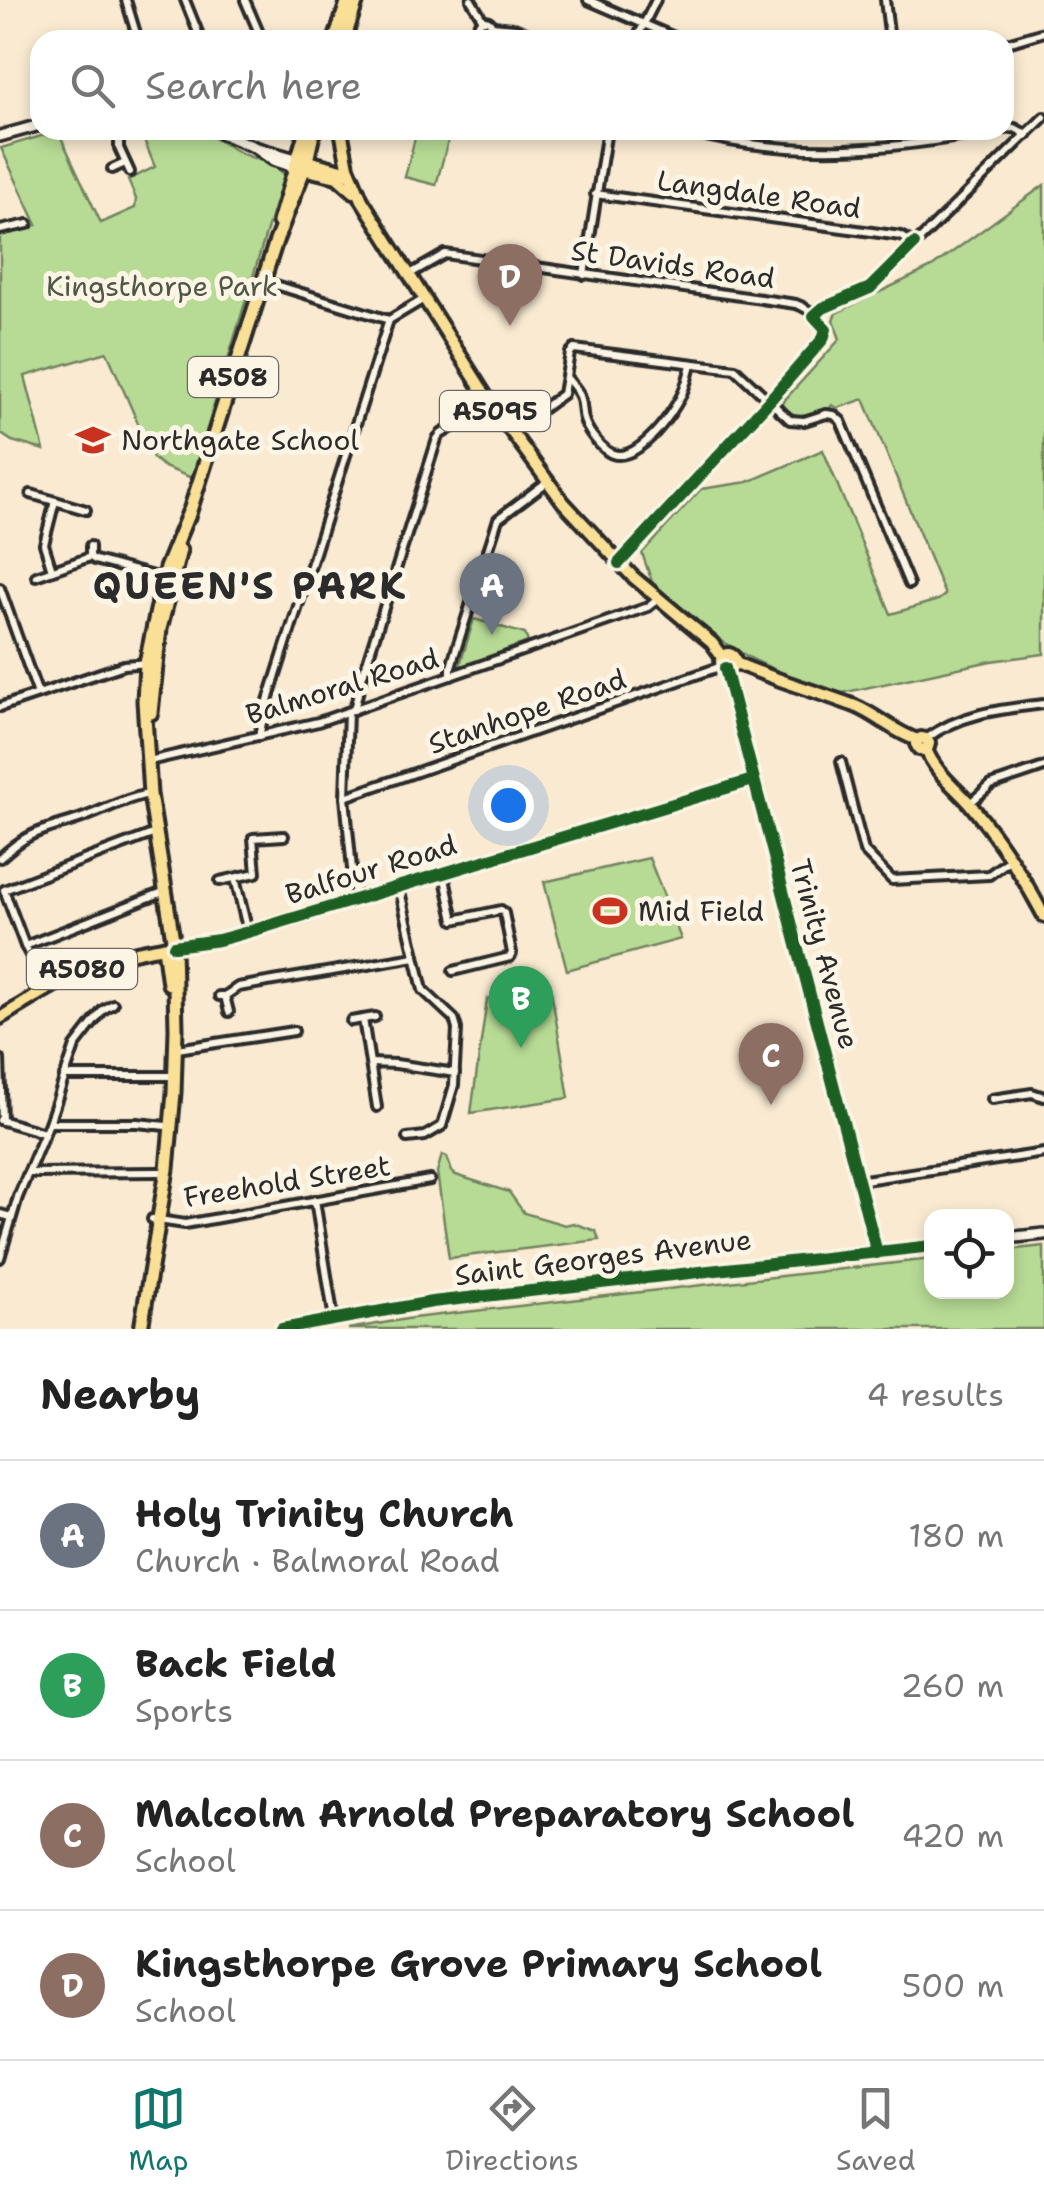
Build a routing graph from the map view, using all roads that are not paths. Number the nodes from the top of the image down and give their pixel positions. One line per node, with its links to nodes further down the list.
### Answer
1 (126, 0): 13 (street)
2 (184, 0): 14 (street)
3 (245, 0): 15 (street)
4 (348, 0): 16 (highway)
5 (358, 0): 17 (highway)
6 (471, 0): 10 (street)
7 (588, 0): 11 (street)
8 (656, 0): 11 (street)
9 (885, 0): 23 (street)
10 (483, 20): 12 (street); 18 (street)
11 (642, 25): 21 (street); 22 (street)
12 (492, 26): 19 (street); 20 (street)
13 (135, 30)
14 (196, 30)
15 (258, 30)
16 (338, 30)
17 (349, 30)
18 (478, 30)
19 (491, 30)
20 (519, 30)
21 (640, 30)
22 (655, 30)
23 (889, 30)
24 (1044, 32): 25 (street)
25 (1014, 41)
26 (1043, 120): 29 (street)
27 (30, 128): 30 (street)
28 (1014, 128): 29 (street)
29 (1027, 135): 48 (street)
30 (0, 136)
31 (120, 140): 40 (street)
32 (244, 140): 39 (street)
33 (250, 140): 39 (street)
34 (306, 140): 39 (highway, A508)
35 (343, 140): 43 (main road, A5095)
36 (605, 140): 44 (street)
37 (727, 140): 38 (street)
38 (941, 140)
39 (297, 161): 43 (main road); 45 (main road, A5095); 51 (highway, A508)
40 (125, 163): 41 (street); 42 (street)
41 (112, 170)
42 (130, 172)
43 (351, 176): 45 (main road, A5095)
44 (596, 194): 48 (street, Langdale Road); 50 (street)
45 (362, 200): 49 (main road, A5095)
46 (28, 224): 47 (street)
47 (0, 230)
48 (914, 244): 53 (street)
49 (408, 274): 50 (street, St Davids Road); 52 (main road, A5095)
50 (584, 275): 53 (street, St Davids Road)
51 (263, 281): 54 (street); 69 (highway, A508)
52 (424, 299): 54 (street); 60 (main road, A5095)
53 (814, 316): 59 (street)
54 (388, 320): 83 (street)
55 (690, 364): 56 (street); 57 (street); 59 (street)
56 (566, 376): 57 (street); 58 (street)
57 (578, 393): 58 (street)
58 (562, 394): 61 (street)
59 (769, 401): 68 (street); 72 (street)
60 (491, 404): 61 (main road, A5095); 82 (street)
61 (510, 432): 62 (main road, A5095)
62 (547, 482): 68 (main road, A5095); 78 (street)
63 (31, 494): 64 (street)
64 (54, 501): 65 (street); 70 (street)
65 (86, 510)
66 (90, 546): 67 (street)
67 (90, 557): 70 (street); 73 (street)
68 (619, 563): 75 (main road, A5095)
69 (171, 568): 73 (highway, A508); 73 (highway)
70 (52, 570): 71 (street)
71 (36, 576)
72 (908, 584)
73 (159, 587): 76 (highway, A508); 76 (highway, A508)
74 (0, 588): 79 (street)
75 (658, 600): 77 (main road, A5095); 78 (street, Balmoral Road)
76 (150, 663): 79 (street); 85 (highway, A508)
77 (726, 663): 84 (main road, A5095); 88 (street, Trinity Avenue); 90 (street, Stanhope Road)
78 (451, 676): 82 (street, Balmoral Road)
79 (38, 694): 81 (street)
80 (1044, 704): 84 (street)
81 (0, 707)
82 (351, 711): 83 (street, Balmoral Road); 90 (street)
83 (259, 736): 85 (street, Balmoral Road)
84 (923, 743): 91 (main road, A5095)
85 (148, 761): 89 (highway, A508)
86 (841, 762): 95 (street)
87 (1044, 767): 91 (street)
88 (753, 780): 96 (street, Balfour Road); 136 (street, Trinity Avenue)
89 (150, 794): 92 (highway, A508); 94 (street)
90 (345, 797): 101 (street)
91 (969, 803): 95 (main road, A5095)
92 (155, 833): 100 (highway, A508); 104 (street)
93 (284, 836): 97 (street)
94 (0, 858)
95 (1012, 858): 102 (main road, A5095)
96 (444, 874): 99 (street, Balfour Road); 107 (street)
97 (235, 878): 98 (street); 103 (street)
98 (220, 881)
99 (399, 887): 101 (street, Balfour Road); 106 (street)
100 (164, 892): 104 (street); 105 (highway, A508)
101 (355, 900): 103 (street, Balfour Road)
102 (1044, 916)
103 (248, 932): 105 (street, Balfour Road)
104 (25, 946): 108 (street)
105 (169, 946): 108 (main road, A5080); 110 (highway, A508)
106 (415, 957): 111 (street); 121 (street)
107 (453, 970)
108 (48, 988): 113 (main road, A5080)
109 (113, 1004): 122 (street)
110 (174, 1007): 117 (highway, A508); 123 (highway, A508)
111 (230, 1012)
112 (375, 1017): 114 (street)
113 (0, 1018)
114 (363, 1019): 115 (street); 119 (street)
115 (351, 1021)
116 (294, 1031): 117 (street)
117 (176, 1049): 123 (highway, A508)
118 (0, 1059): 120 (street)
119 (370, 1062): 121 (street); 126 (street)
120 (0, 1070): 127 (street)
121 (454, 1074): 131 (street)
122 (64, 1076): 123 (street); 128 (street)
123 (172, 1076): 129 (highway, A508); 140 (highway, A508)
124 (1044, 1097): 125 (street)
125 (995, 1100)
126 (378, 1108)
127 (1, 1120): 130 (street)
128 (48, 1122): 129 (street); 130 (street)
129 (166, 1126): 133 (highway, A508)
130 (44, 1133): 134 (street)
131 (407, 1138)
132 (1044, 1154): 136 (street)
133 (160, 1172): 134 (street); 140 (highway, A508)
134 (28, 1173): 139 (street)
135 (430, 1180): 137 (street, Freehold Street)
136 (858, 1181): 144 (street, Trinity Avenue)
137 (315, 1200): 140 (street, Freehold Street); 146 (street)
138 (0, 1214): 139 (street)
139 (12, 1217): 145 (street)
140 (154, 1223): 147 (highway, A508); 148 (highway, A508)
141 (1044, 1234): 142 (street)
142 (1014, 1237)
143 (924, 1247): 144 (street, Saint Georges Avenue)
144 (877, 1253): 146 (street, Saint Georges Avenue)
145 (0, 1258)
146 (334, 1320): 149 (street, Saint Georges Avenue)
147 (132, 1329)
148 (141, 1329)
149 (282, 1329)

